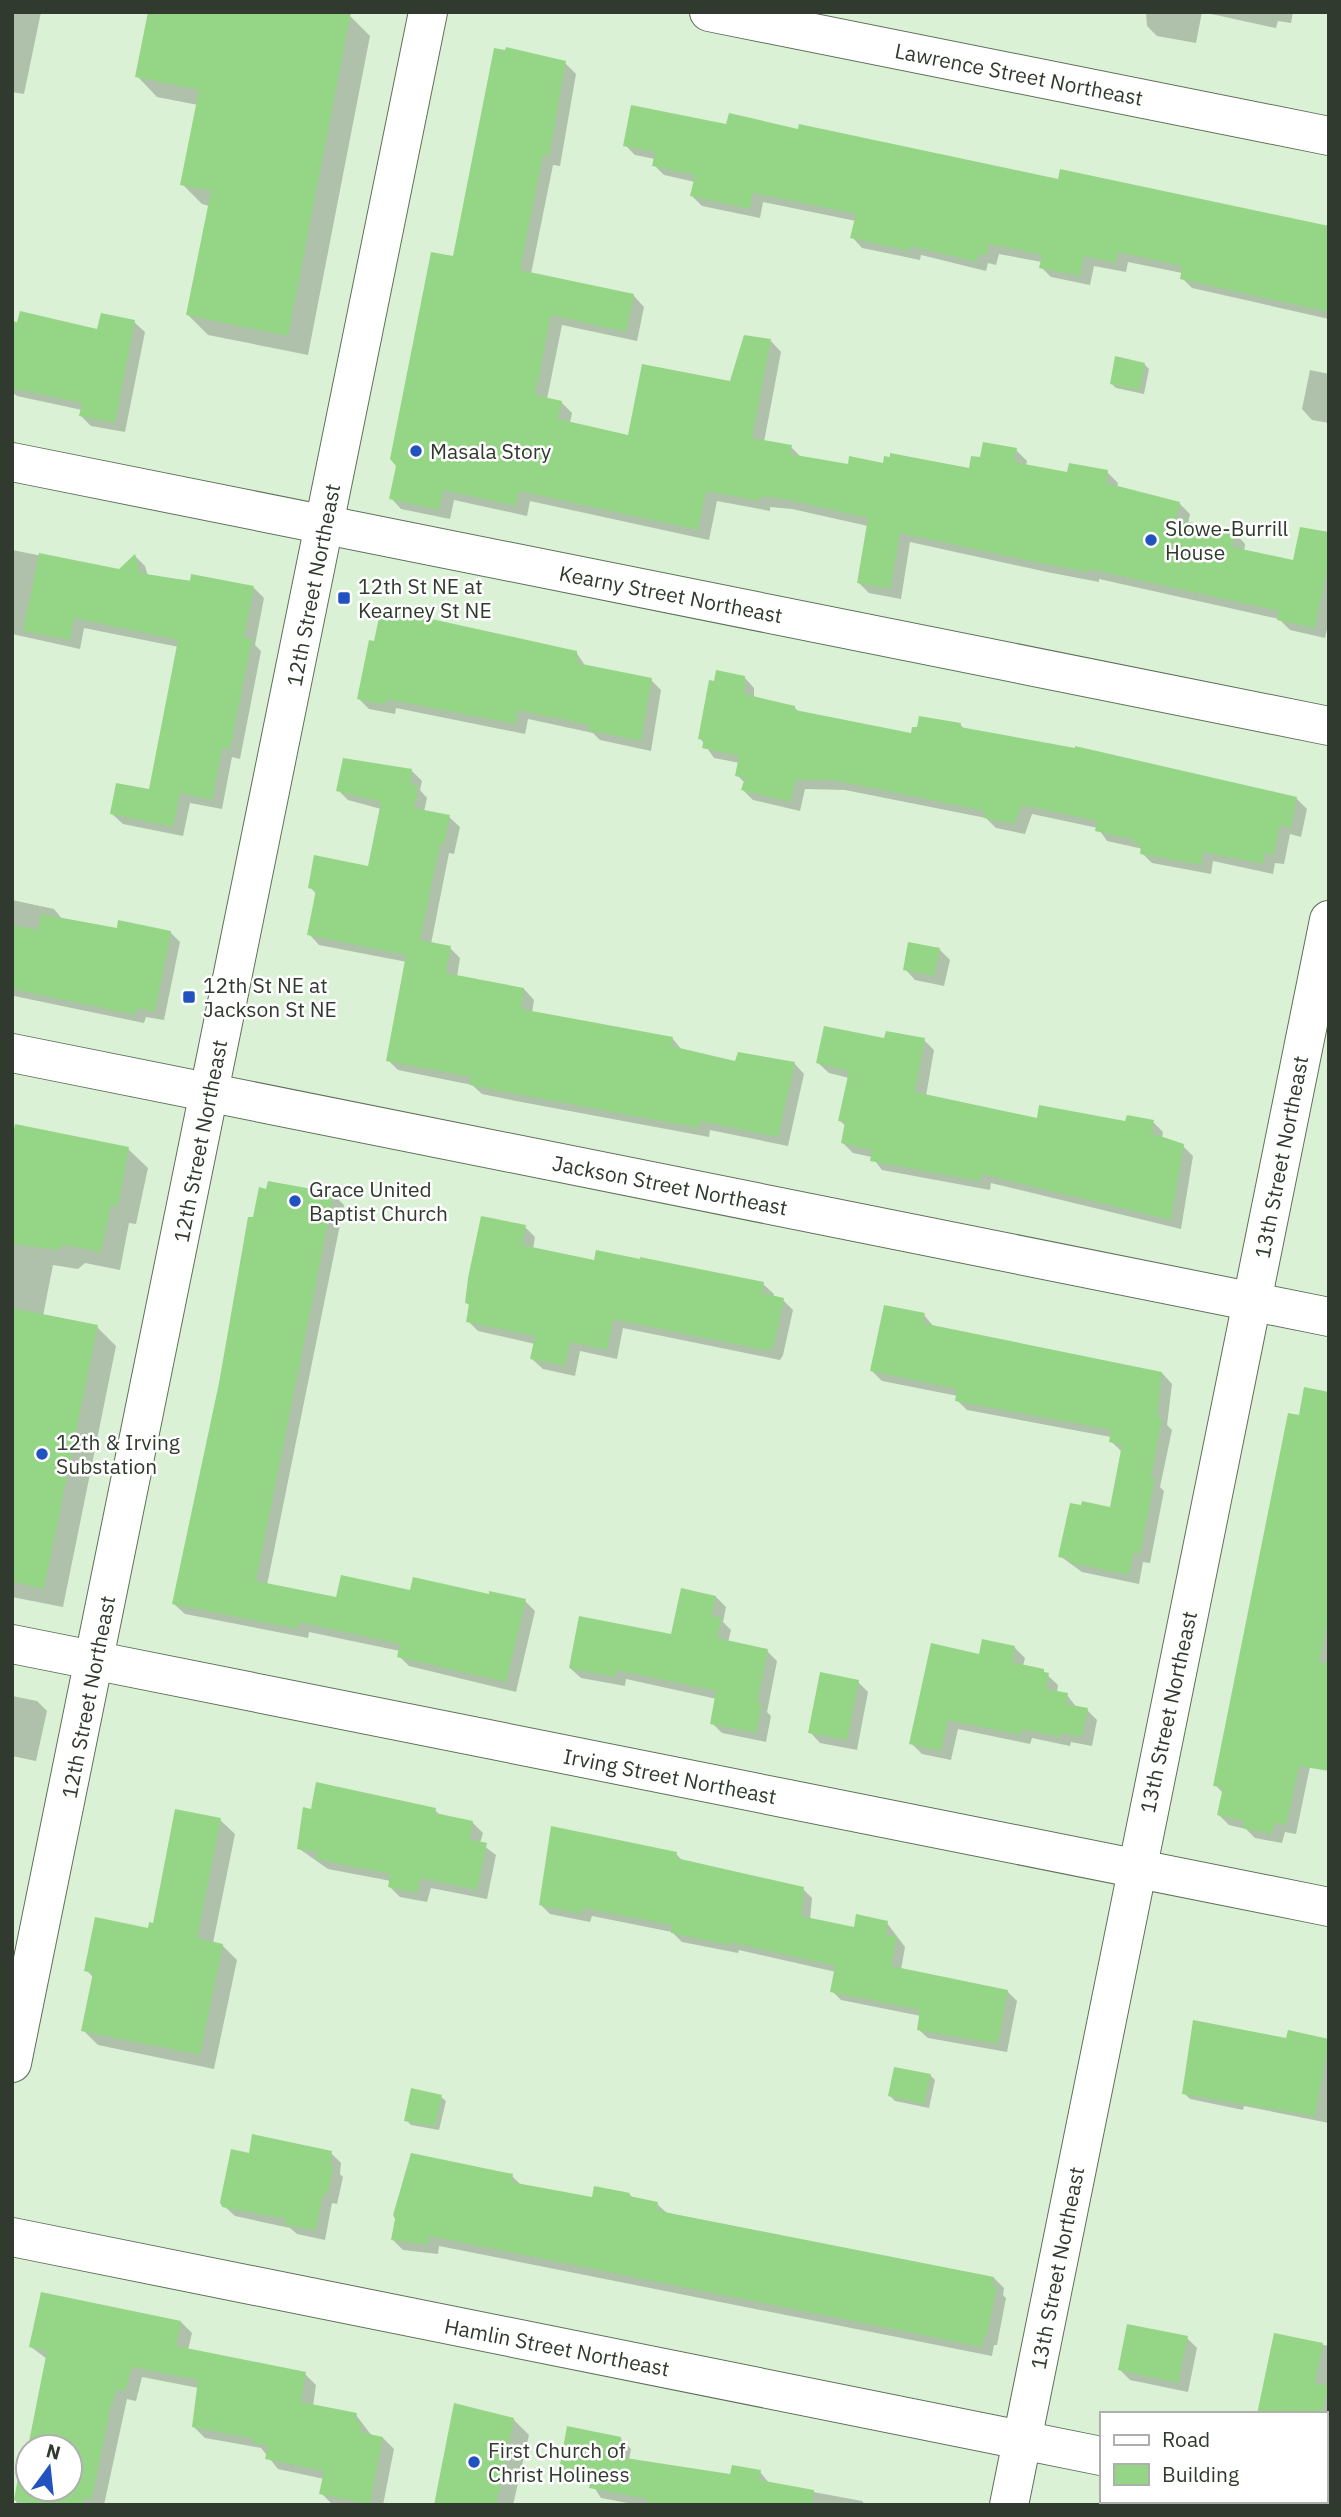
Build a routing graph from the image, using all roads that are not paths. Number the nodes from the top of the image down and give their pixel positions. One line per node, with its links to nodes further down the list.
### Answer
1 (428, 12): 5 (street, 12th Street Northeast)
2 (709, 12): 3 (street, Lawrence Street Northeast)
3 (1329, 136)
4 (12, 462): 5 (street, Kearny Street Northeast)
5 (325, 524): 6 (street, Kearny Street Northeast); 9 (street, 12th Street Northeast)
6 (1329, 726)
7 (1329, 920): 10 (street, 13th Street Northeast)
8 (12, 1053): 9 (street, Jackson Street Northeast)
9 (210, 1093): 10 (street, Jackson Street Northeast); 13 (street, 12th Street Northeast)
10 (1252, 1302): 11 (street, Jackson Street Northeast); 14 (street, 13th Street Northeast)
11 (1329, 1317)
12 (12, 1644): 13 (street, Irving Street Northeast)
13 (96, 1660): 14 (street, Irving Street Northeast); 16 (street, 12th Street Northeast)
14 (1136, 1869): 15 (street, Irving Street Northeast); 18 (street, 13th Street Northeast)
15 (1329, 1907)
16 (12, 2063)
17 (12, 2237): 18 (street, Hamlin Street Northeast)
18 (1023, 2440): 19 (street, Hamlin Street Northeast); 20 (street, 13th Street Northeast)
19 (1100, 2456)
20 (1009, 2505)

